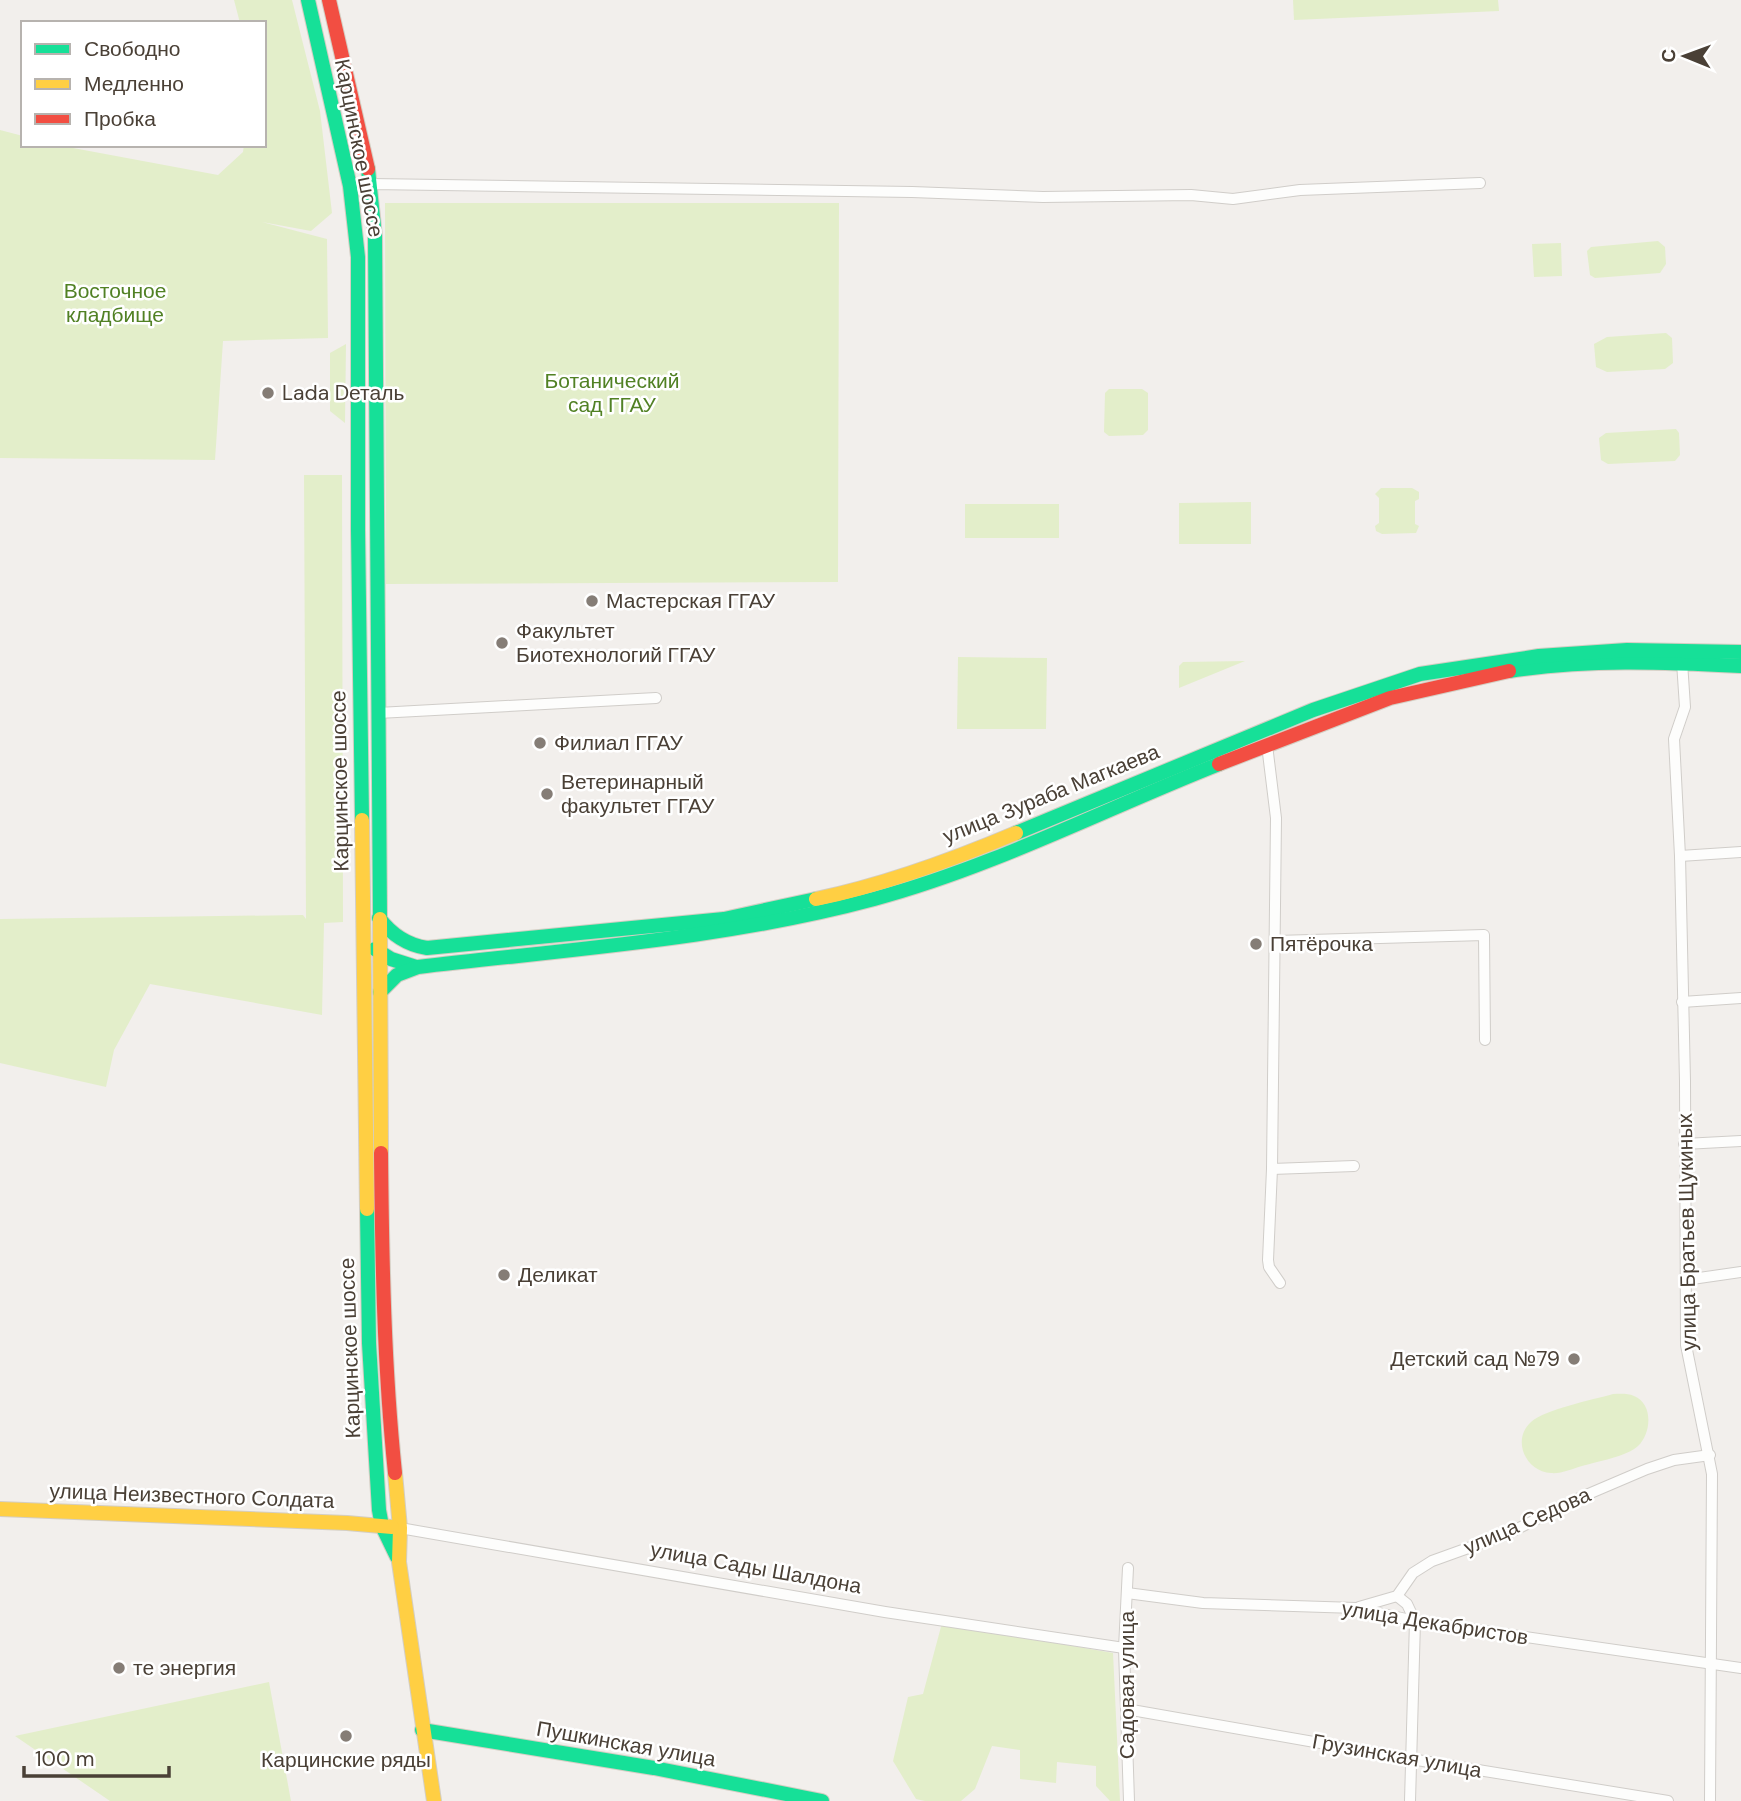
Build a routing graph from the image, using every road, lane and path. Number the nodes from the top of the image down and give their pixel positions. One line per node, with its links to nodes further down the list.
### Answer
1 (308, 0): 5 (main road, Карцинское шоссе)
2 (329, 0): 4 (main road, Карцинское шоссе)
3 (1480, 183): 4 (street)
4 (371, 184): 5 (street); 10 (main road, Карцинское шоссе)
5 (349, 186): 16 (main road, Карцинское шоссе)
6 (1741, 652): 13 (main road, улица Зураба Магкаева)
7 (1682, 662): 8 (main road, улица Зураба Магкаева); 11 (main road, улица Зураба Магкаева); 14 (street, улица Братьев Щукиных)
8 (1741, 666)
9 (656, 698): 10 (street)
10 (377, 713): 15 (main road, Карцинское шоссе)
11 (1267, 745): 13 (main road, улица Зураба Магкаева); 17 (street)
12 (1741, 852): 14 (street)
13 (985, 854): 18 (main road, улица Зураба Магкаева); 20 (main road, улица Зураба Магкаева)
14 (1680, 856): 24 (street, улица Братьев Щукиных)
15 (379, 918): 18 (main road); 19 (main road, Карцинское шоссе)
16 (363, 929): 19 (main road); 21 (main road, Карцинское шоссе)
17 (1276, 940): 25 (street); 29 (street)
18 (419, 947): 19 (main road, улица Зураба Магкаева)
19 (379, 951): 20 (main road); 21 (main road); 22 (main road, Карцинское шоссе)
20 (418, 967): 22 (main road, улица Зураба Магкаева)
21 (364, 969): 35 (main road, Карцинское шоссе)
22 (380, 992): 36 (main road, Карцинское шоссе)
23 (1741, 998): 24 (street)
24 (1682, 1002): 27 (street, улица Братьев Щукиных)
25 (1485, 1040)
26 (1741, 1141): 27 (street)
27 (1684, 1144): 31 (street, улица Братьев Щукиных)
28 (1354, 1166): 29 (street)
29 (1272, 1169): 32 (street)
30 (1741, 1272): 31 (street)
31 (1685, 1280): 33 (street, улица Братьев Щукиных)
32 (1280, 1283)
33 (1710, 1455): 40 (street, улица Седова); 44 (street, улица Братьев Щукиных)
34 (0, 1509): 35 (main road, улица Неизвестного Солдата)
35 (383, 1526): 36 (main road, улица Сады Шалдона); 37 (main road, Карцинское шоссе)
36 (400, 1528): 37 (main road, Карцинское шоссе); 43 (street, улица Сады Шалдона)
37 (399, 1562): 47 (main road, Карцинское шоссе)
38 (1128, 1568): 39 (street, Садовая улица)
39 (1127, 1593): 41 (street, улица Декабристов); 43 (street, Садовая улица)
40 (1397, 1596): 41 (street); 42 (street)
41 (1356, 1608): 42 (street, улица Декабристов)
42 (1415, 1621): 44 (street, улица Декабристов); 48 (street)
43 (1124, 1648): 46 (street, Садовая улица)
44 (1712, 1663): 45 (street, улица Декабристов); 54 (street, улица Братьев Щукиных)
45 (1741, 1668)
46 (1126, 1709): 48 (street, Грузинская улица); 51 (street, Садовая улица)
47 (422, 1730): 49 (main road, Карцинское шоссе); 50 (main road, Пушкинская улица)
48 (1411, 1759): 52 (street); 53 (street, Грузинская улица)
49 (434, 1801)
50 (822, 1801)
51 (1129, 1801)
52 (1410, 1801)
53 (1668, 1801)
54 (1710, 1801)

